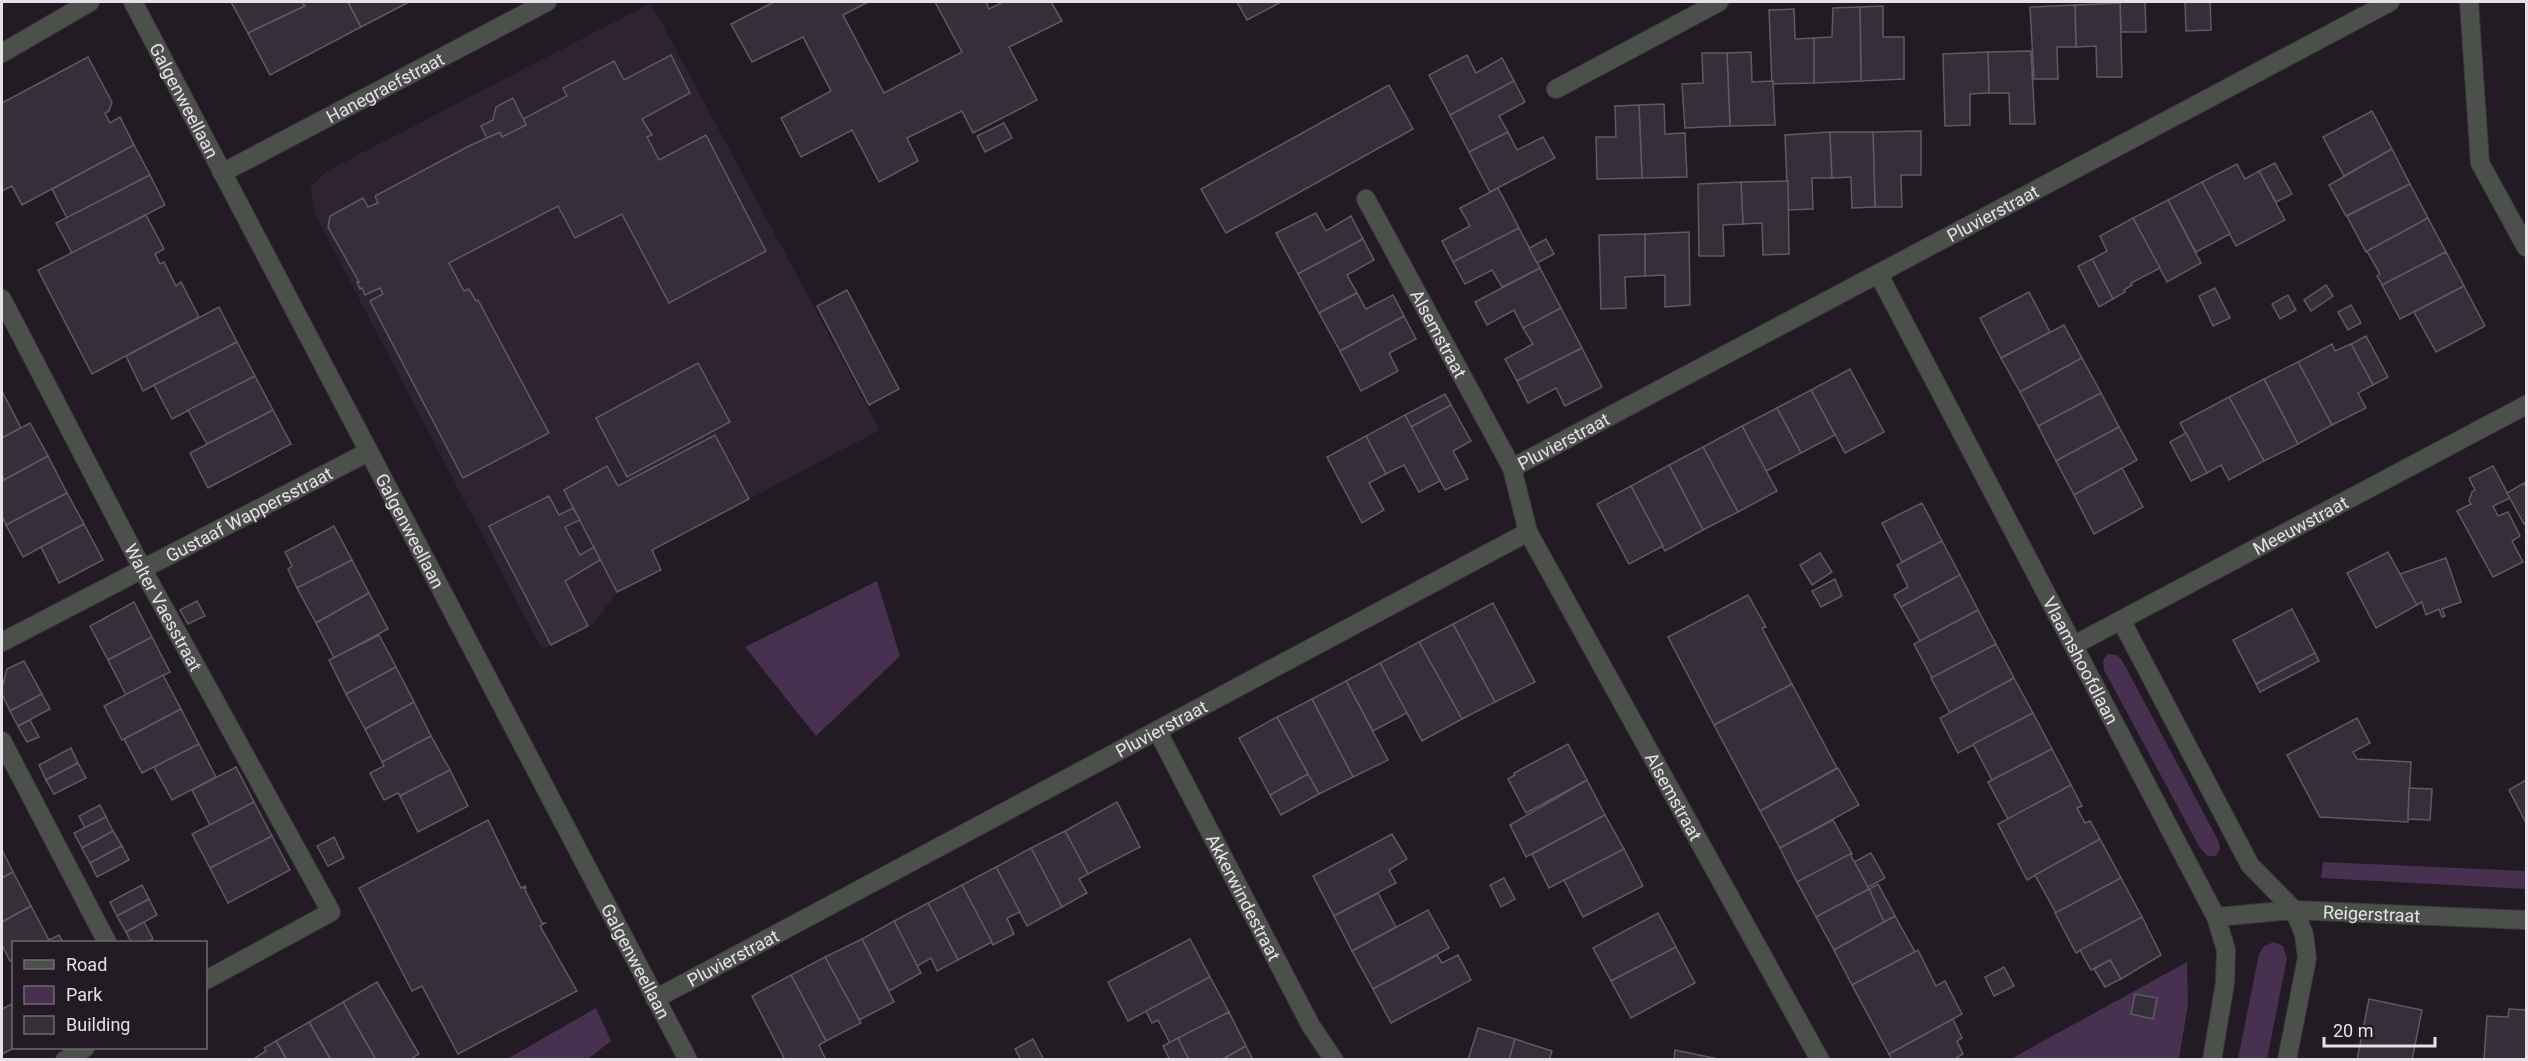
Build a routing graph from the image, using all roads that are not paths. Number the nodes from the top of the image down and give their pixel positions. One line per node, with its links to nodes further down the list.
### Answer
1 (90, 2): 7 (street)
2 (133, 2): 9 (street, Galgenweellaan)
3 (547, 2): 9 (street, Hanegraefstraat)
4 (1719, 2): 8 (street)
5 (2390, 2): 12 (street, Pluvierstraat)
6 (2469, 2): 11 (street)
7 (2, 52)
8 (1556, 89)
9 (222, 173): 15 (street, Galgenweellaan)
10 (1366, 199): 16 (street, Alsemstraat)
11 (2526, 248)
12 (1879, 274): 16 (street, Pluvierstraat); 21 (street, Vlaamshoofdlaan)
13 (2, 299): 18 (street, Walter Vaesstraat)
14 (2526, 405): 19 (street, Meeuwstraat)
15 (368, 452): 18 (street, Gustaaf Wappersstraat); 29 (street, Galgenweellaan)
16 (1512, 468): 17 (street, Pluvierstraat)
17 (1528, 532): 22 (street, Pluvierstraat); 34 (street, Alsemstraat)
18 (143, 570): 20 (street, Gustaaf Wappersstraat); 28 (street, Walter Vaesstraat)
19 (2121, 620): 21 (street, Meeuwstraat); 24 (street)
20 (2, 642)
21 (2074, 645): 25 (street, Vlaamshoofdlaan)
22 (1158, 732): 29 (street, Pluvierstraat); 33 (street, Akkerwindestraat)
23 (2, 741): 27 (street)
24 (2294, 910): 25 (street, Reigerstraat); 26 (street, Reigerstraat); 36 (street)
25 (2216, 917): 35 (street, Vlaamshoofdlaan)
26 (2526, 920)
27 (106, 941)
28 (207, 979)
29 (655, 999): 32 (street, Galgenweellaan)
30 (82, 1049): 31 (street)
31 (65, 1059)
32 (688, 1059)
33 (1334, 1059)
34 (1820, 1059)
35 (2212, 1059)
36 (2287, 1059)

